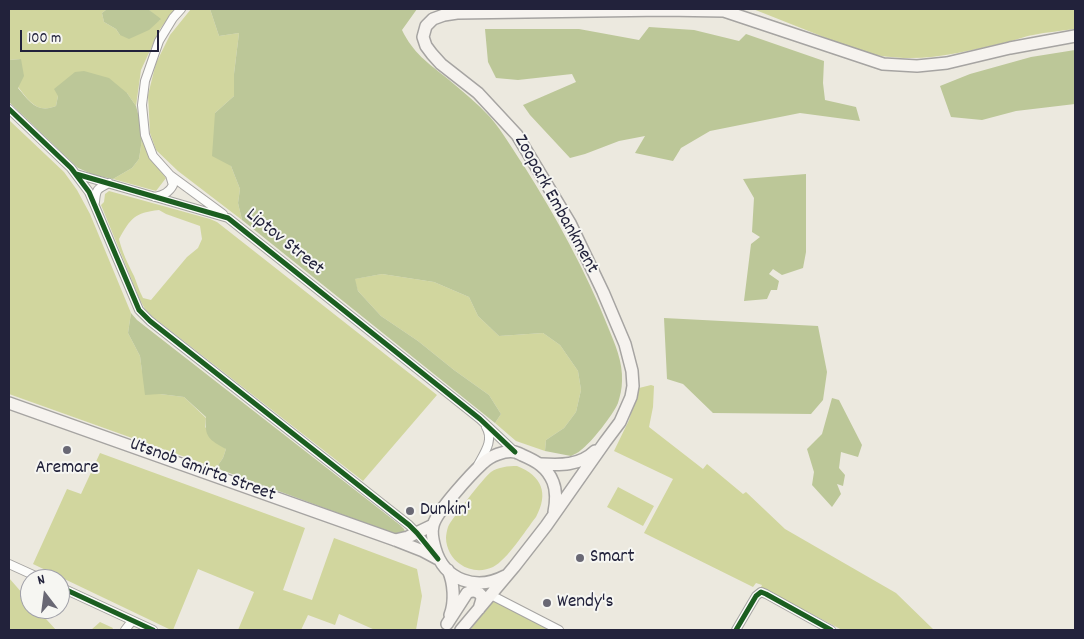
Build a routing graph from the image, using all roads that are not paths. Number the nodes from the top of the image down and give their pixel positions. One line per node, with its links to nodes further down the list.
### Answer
1 (181, 9): 5 (street)
2 (1075, 36): 12 (main road, Zoopark Embankment)
3 (9, 109): 4 (street, Liptov Street)
4 (76, 174): 6 (street, Liptov Street); 8 (street)
5 (170, 176): 7 (street); 9 (street)
6 (109, 184): 7 (street, Liptov Street); 8 (street)
7 (155, 197): 9 (street, Liptov Street)
8 (95, 204): 18 (street)
9 (228, 218): 11 (street, Liptov Street)
10 (9, 403): 19 (main road, Utsnob Gmirta Street)
11 (480, 419): 13 (street, Liptov Street); 15 (street, Liptov Street)
12 (605, 442): 14 (main road); 16 (main road)
13 (515, 452): 14 (main road); 15 (main road)
14 (541, 464): 16 (main road)
15 (476, 468): 17 (main road)
16 (553, 515): 22 (main road)
17 (433, 525): 18 (main road); 20 (main road)
18 (417, 533): 19 (main road); 20 (street)
19 (395, 540): 20 (main road, Utsnob Gmirta Street)
20 (438, 559): 21 (main road)
21 (448, 570): 22 (main road); 27 (main road)
22 (507, 575): 24 (main road)
23 (70, 593): 26 (street)
24 (491, 595): 25 (main road); 31 (street)
25 (478, 611): 27 (main road); 30 (main road)
26 (132, 621): 28 (street); 29 (street)
27 (445, 627)
28 (125, 630)
29 (153, 630)
30 (461, 630)
31 (559, 630)
32 (736, 630): 33 (street)
33 (831, 630)

